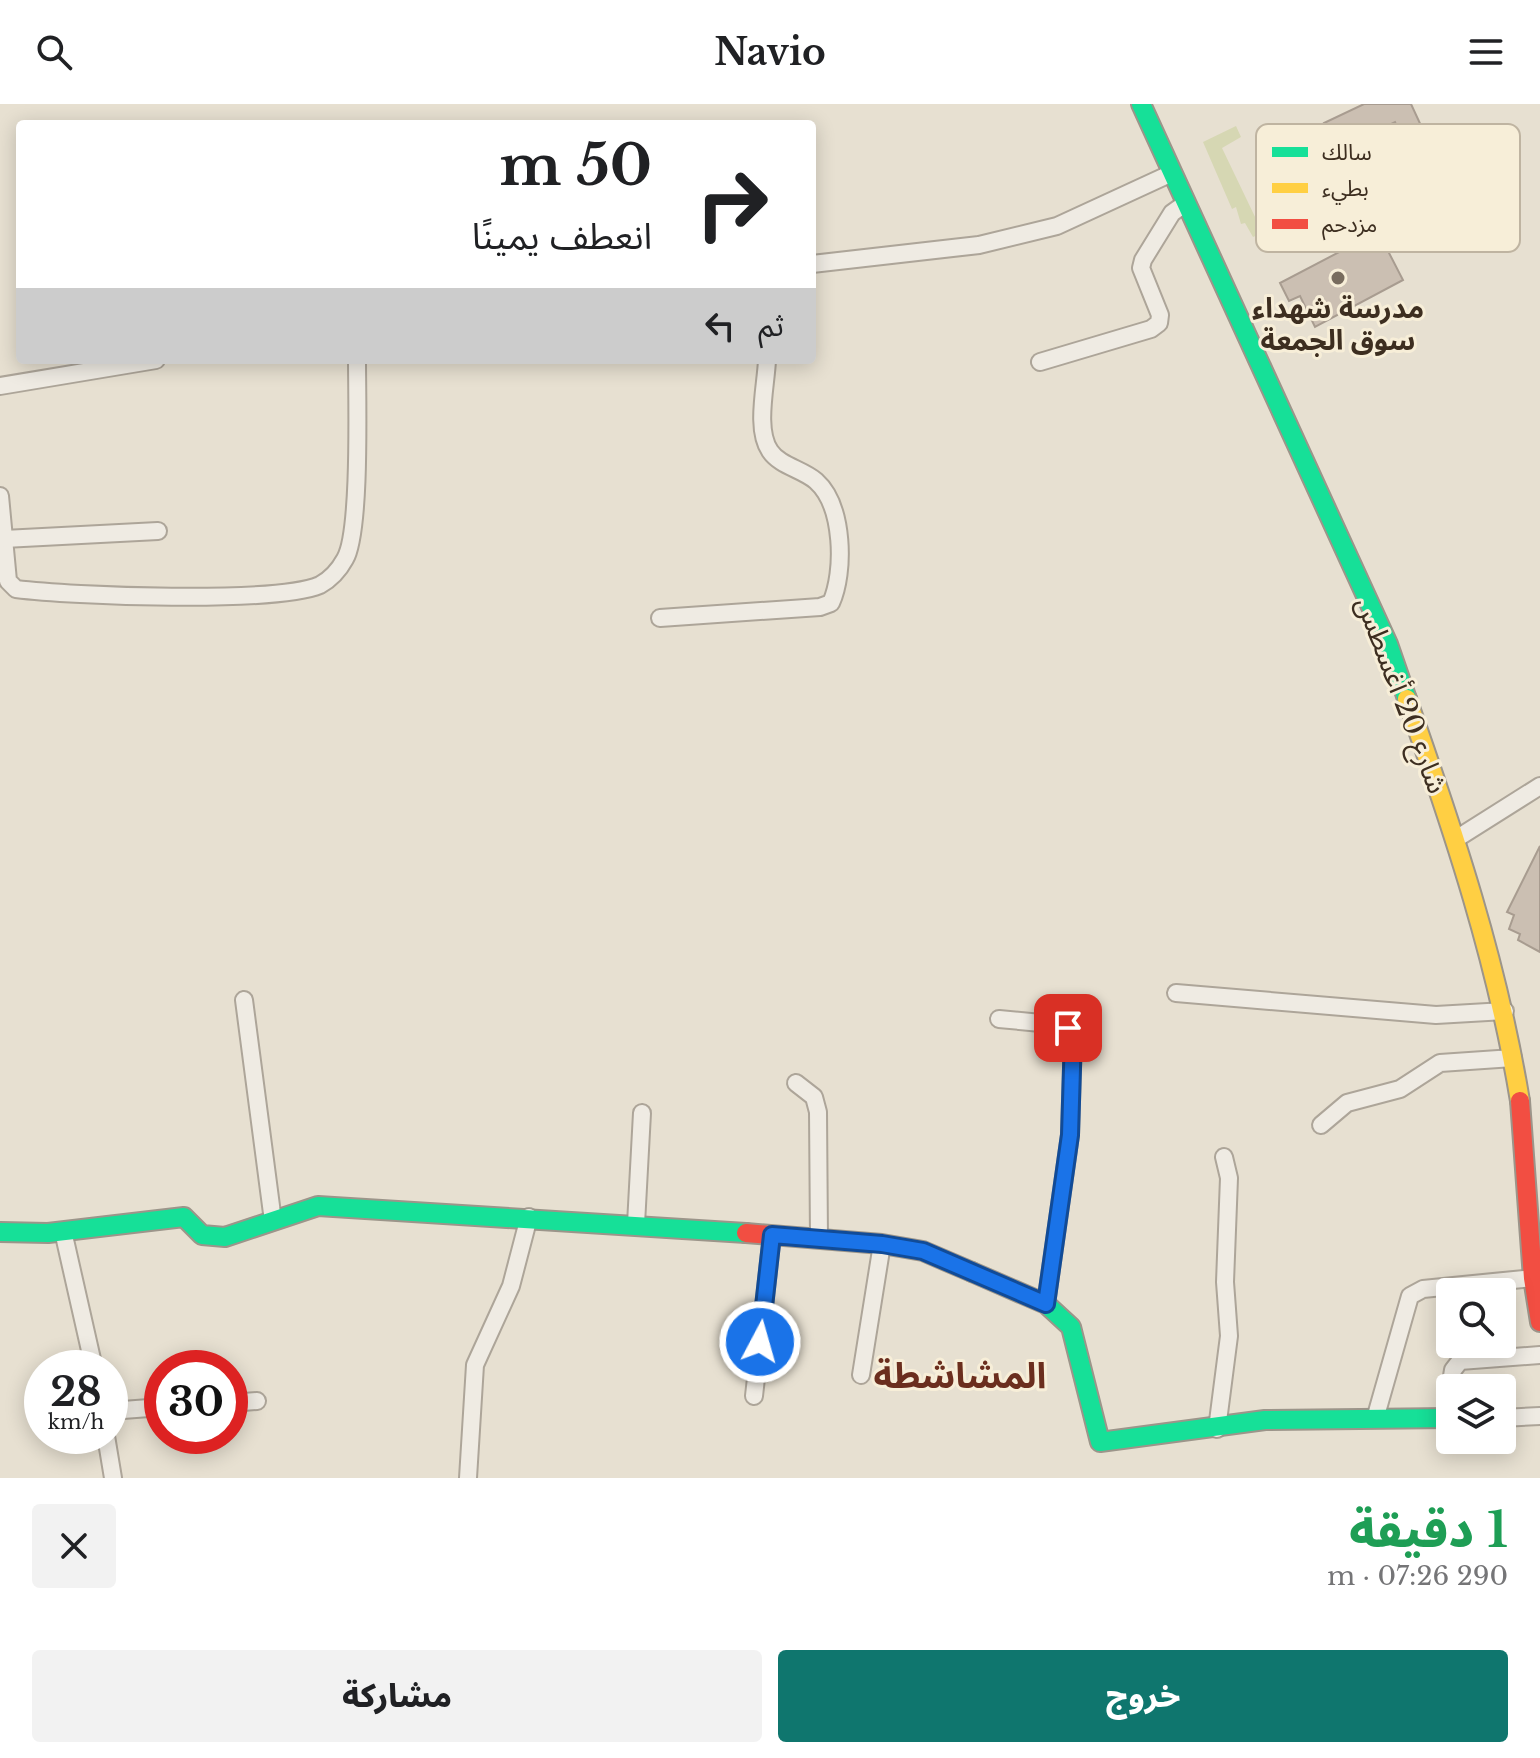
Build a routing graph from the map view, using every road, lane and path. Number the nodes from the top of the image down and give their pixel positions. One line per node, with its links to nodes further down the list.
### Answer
1 (1141, 104): 2 (street, شارع 20 أغسطس)
2 (1172, 173): 3 (street, شارع 20 أغسطس); 4 (street)
3 (1186, 203): 5 (street); 15 (street, شارع 20 أغسطس)
4 (816, 264)
5 (1040, 362)
6 (132, 364): 9 (street)
7 (357, 364): 12 (street)
8 (767, 364): 13 (street)
9 (0, 386)
10 (0, 496): 12 (street)
11 (158, 531): 12 (street)
12 (4, 539)
13 (660, 618)
14 (1540, 786): 15 (street)
15 (1456, 839): 18 (street, شارع 20 أغسطس)
16 (1176, 993): 18 (street)
17 (244, 1000): 26 (street)
18 (1505, 1011): 20 (street, شارع 20 أغسطس)
19 (999, 1019): 34 (street)
20 (1513, 1058): 23 (street); 33 (street, شارع 20 أغسطس)
21 (796, 1083): 31 (street)
22 (642, 1113): 27 (street)
23 (1321, 1125)
24 (1224, 1157): 47 (street)
25 (529, 1217): 26 (street); 27 (street); 50 (street)
26 (273, 1221): 28 (street)
27 (636, 1224): 30 (street)
28 (63, 1231): 29 (street); 36 (street)
29 (0, 1232)
30 (772, 1235): 31 (street); 40 (street)
31 (819, 1239): 32 (street)
32 (882, 1244): 34 (street); 39 (street)
33 (1533, 1278): 35 (street, شارع 20 أغسطس); 46 (street)
34 (1046, 1304): 47 (street)
35 (1540, 1322)
36 (90, 1350)
37 (1540, 1355): 38 (street)
38 (1452, 1374)
39 (861, 1375)
40 (754, 1396)
41 (257, 1401): 42 (street)
42 (248, 1402)
43 (1540, 1416): 44 (street)
44 (1516, 1417)
45 (1436, 1418): 46 (street)
46 (1375, 1419): 47 (street)
47 (1217, 1429)
48 (109, 1454): 49 (street)
49 (113, 1478)
50 (468, 1478)

